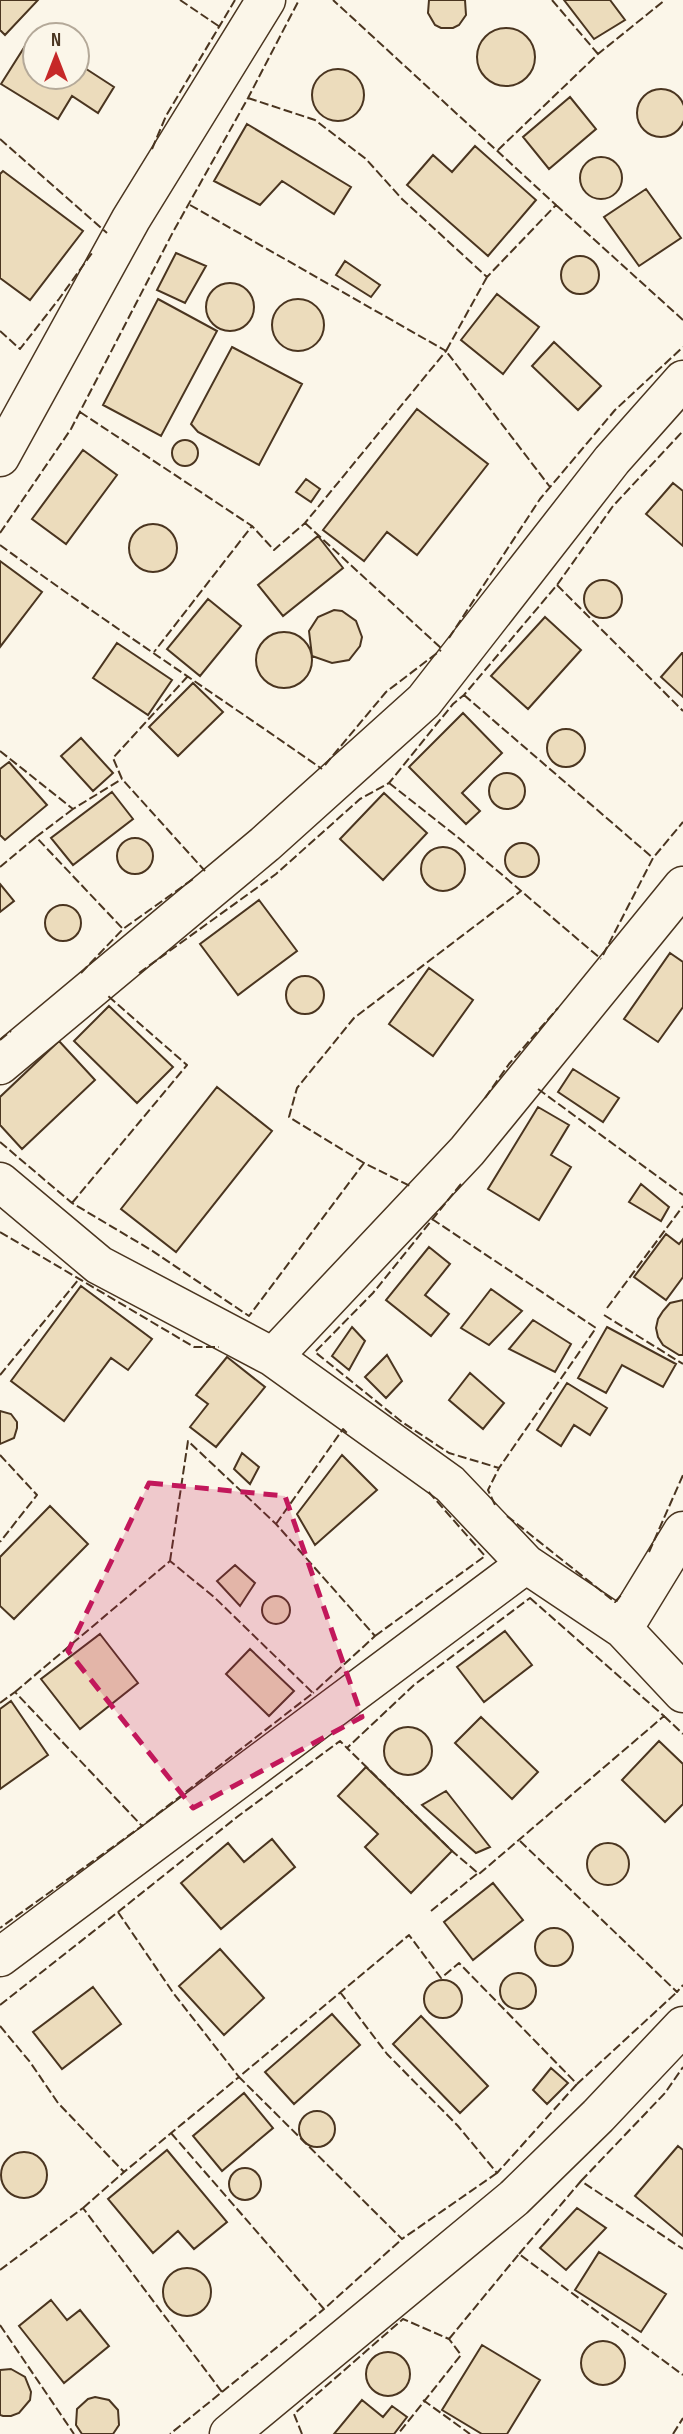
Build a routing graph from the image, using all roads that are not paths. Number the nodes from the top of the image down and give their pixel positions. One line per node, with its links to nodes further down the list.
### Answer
1 (266, 0): 3 (street)
2 (683, 380): 5 (street)
3 (0, 457)
4 (683, 886): 7 (street)
5 (0, 1065)
6 (0, 1182): 7 (street)
7 (273, 1357): 9 (street)
8 (683, 1531): 10 (street)
9 (526, 1564): 10 (street); 12 (street)
10 (623, 1629): 11 (street)
11 (683, 1693)
12 (0, 1957)
13 (683, 2026): 14 (street)
14 (229, 2434)

